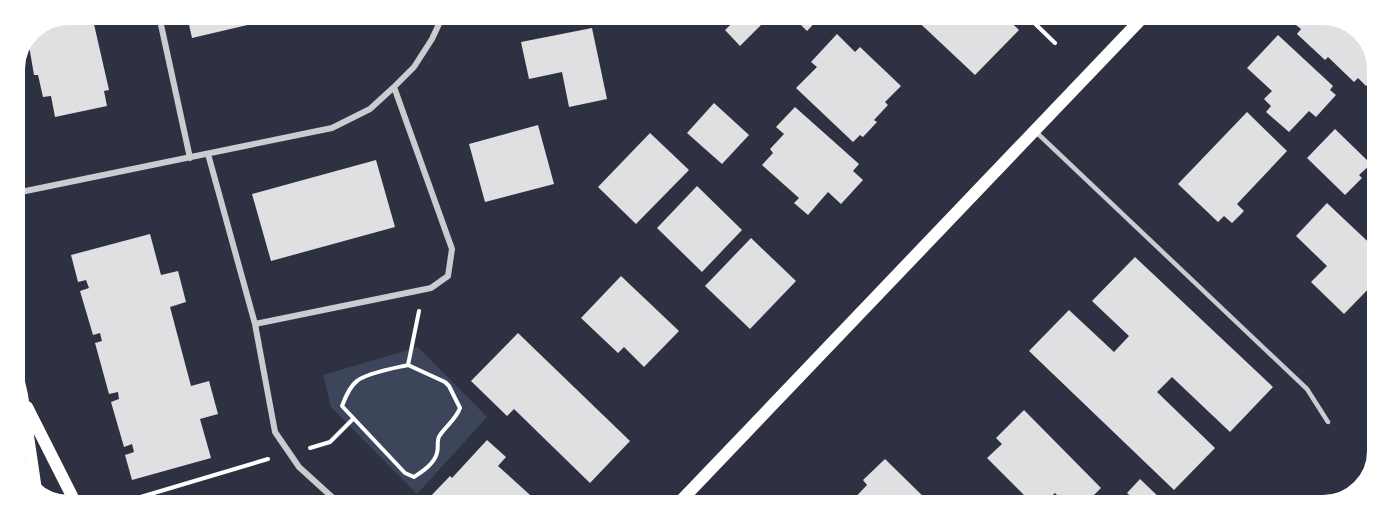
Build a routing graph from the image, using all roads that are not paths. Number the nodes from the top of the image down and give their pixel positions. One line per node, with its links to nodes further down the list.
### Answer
1 (160, 21): 7 (street)
2 (440, 21): 4 (street)
3 (1139, 21): 5 (main road)
4 (394, 87): 6 (street); 9 (street)
5 (1034, 130): 11 (lane); 15 (main road)
6 (208, 154): 7 (street); 9 (street)
7 (190, 158): 8 (street)
8 (21, 192)
9 (255, 324): 14 (street)
10 (21, 395): 12 (main road); 13 (main road)
11 (1328, 422)
12 (35, 484)
13 (73, 499)
14 (334, 499)
15 (683, 499)

